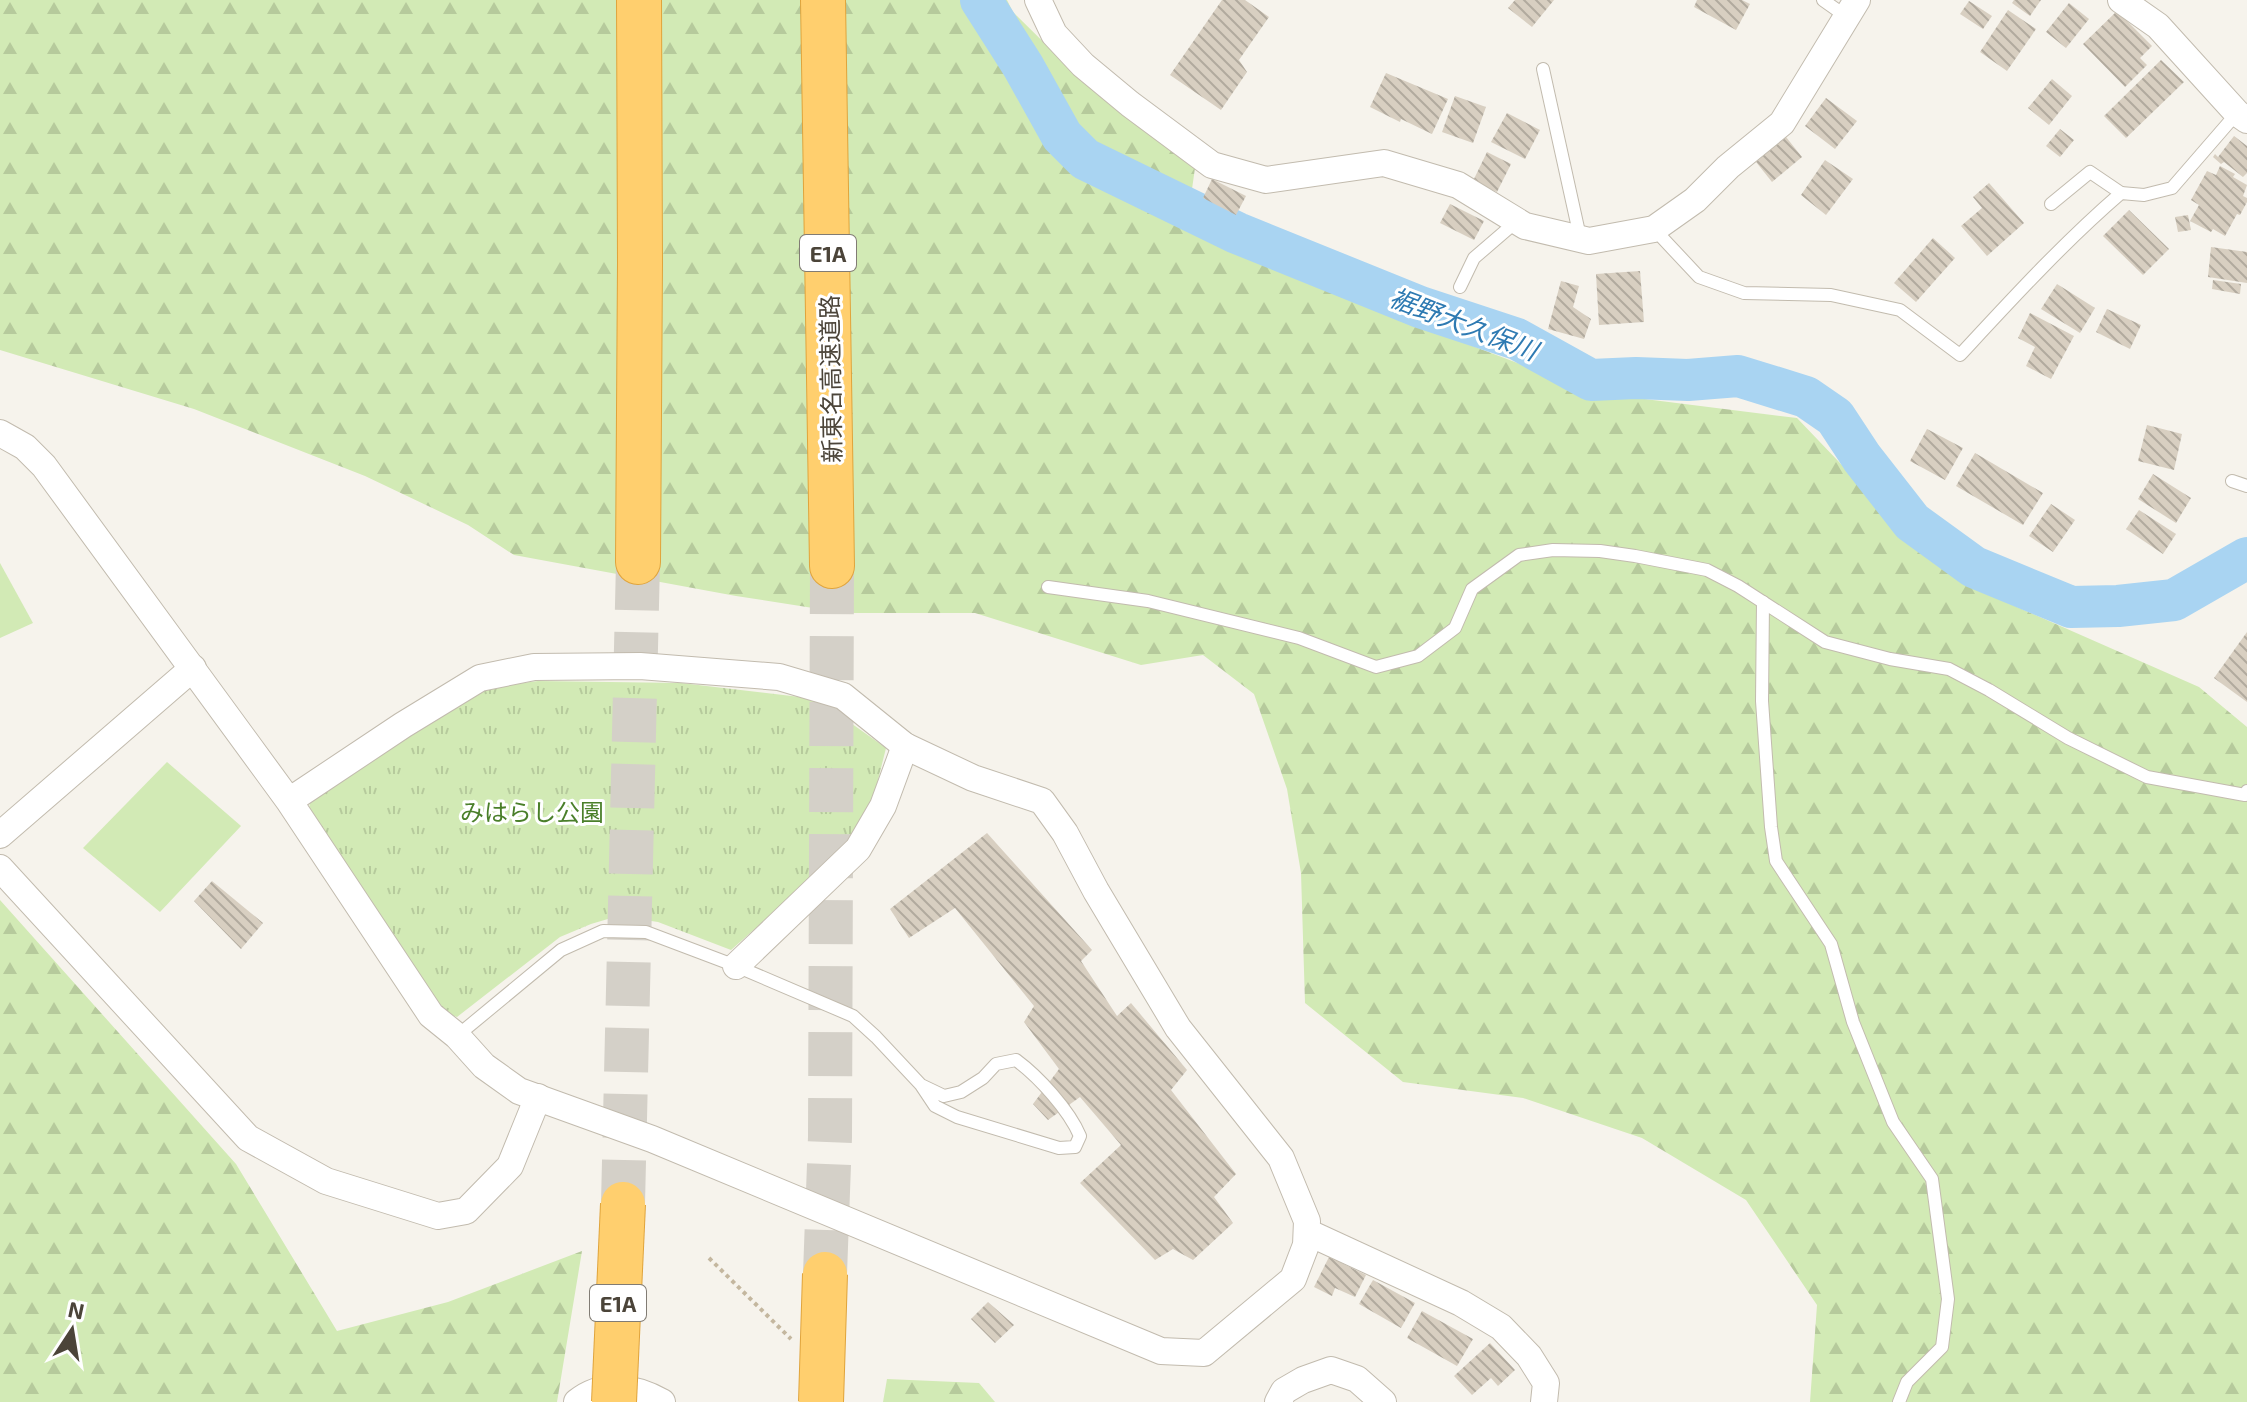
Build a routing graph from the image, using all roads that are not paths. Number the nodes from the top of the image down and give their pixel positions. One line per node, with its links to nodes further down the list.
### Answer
1 (639, 0): 18 (highway)
2 (823, 0): 19 (highway, 新東名高速道路 / E1A)
3 (1038, 0): 11 (street)
4 (1823, 0): 6 (lane)
5 (2121, 0): 8 (street)
6 (1852, 8): 12 (street)
7 (1543, 69): 13 (lane)
8 (2242, 116): 9 (lane)
9 (2121, 193): 10 (lane); 12 (lane)
10 (2051, 204)
11 (1517, 221): 13 (street); 14 (lane)
12 (1654, 229): 13 (street)
13 (1580, 238)
14 (1460, 287)
15 (0, 433): 22 (street)
16 (2232, 481): 17 (lane)
17 (2247, 486)
18 (638, 562)
19 (832, 566)
20 (1048, 587): 21 (lane)
21 (1763, 602): 24 (lane); 42 (lane)
22 (193, 668): 25 (street); 26 (street)
23 (905, 746): 25 (street); 28 (street); 33 (street)
24 (2246, 794)
25 (289, 801): 29 (street)
26 (0, 835)
27 (0, 868): 31 (street)
28 (736, 966): 29 (lane); 30 (lane)
29 (457, 1036): 31 (street)
30 (921, 1085): 30 (lane)
31 (538, 1097): 33 (street)
32 (623, 1204): 36 (highway, E1A, bridge)
33 (1307, 1232): 41 (street)
34 (825, 1274): 38 (highway, bridge)
35 (577, 1402): 37 (street)
36 (614, 1402)
37 (662, 1402)
38 (821, 1402)
39 (1278, 1402): 40 (street)
40 (1383, 1402)
41 (1544, 1402)
42 (1899, 1402)

